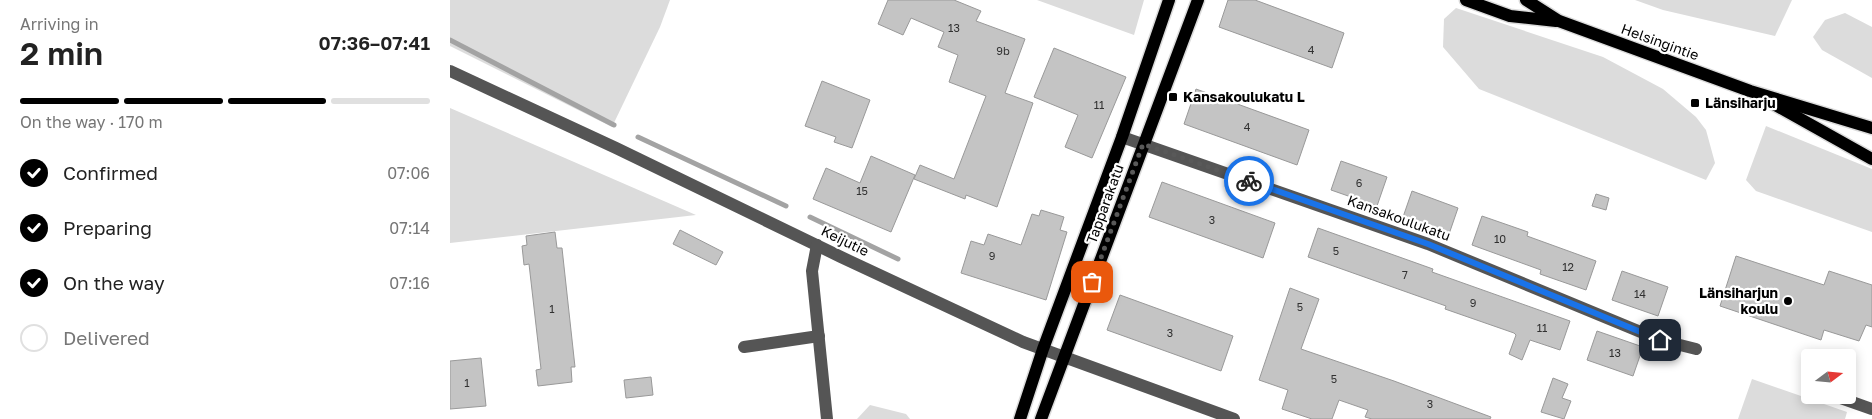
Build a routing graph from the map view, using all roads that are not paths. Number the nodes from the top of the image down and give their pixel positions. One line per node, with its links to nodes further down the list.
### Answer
1 (1169, 0): 9 (main road, Tapparakatu)
2 (1198, 0): 10 (main road, Tapparakatu)
3 (1466, 0): 5 (main road, Helsingintie)
4 (1526, 0): 5 (main road, Helsingintie)
5 (1559, 21): 7 (main road, Helsingintie)
6 (450, 71): 12 (street, Keijutie)
7 (1750, 91): 8 (main road, Helsingintie); 11 (main road, Helsingintie)
8 (1872, 128)
9 (1122, 137): 10 (street, Kansakoulukatu); 15 (main road, Tapparakatu)
10 (1143, 144): 16 (street, Kansakoulukatu); 17 (main road, Tapparakatu)
11 (1872, 159)
12 (817, 245): 13 (street); 15 (street, Keijutie)
13 (818, 336): 14 (street); 20 (street)
14 (744, 347)
15 (1043, 349): 17 (street, Keijutie); 21 (main road, Tapparakatu)
16 (1696, 349)
17 (1064, 356): 22 (main road, Tapparakatu); 23 (street, Keijutie)
18 (1856, 403): 19 (street)
19 (1872, 408)
20 (827, 419)
21 (1020, 419)
22 (1041, 419)
23 (1234, 419)

